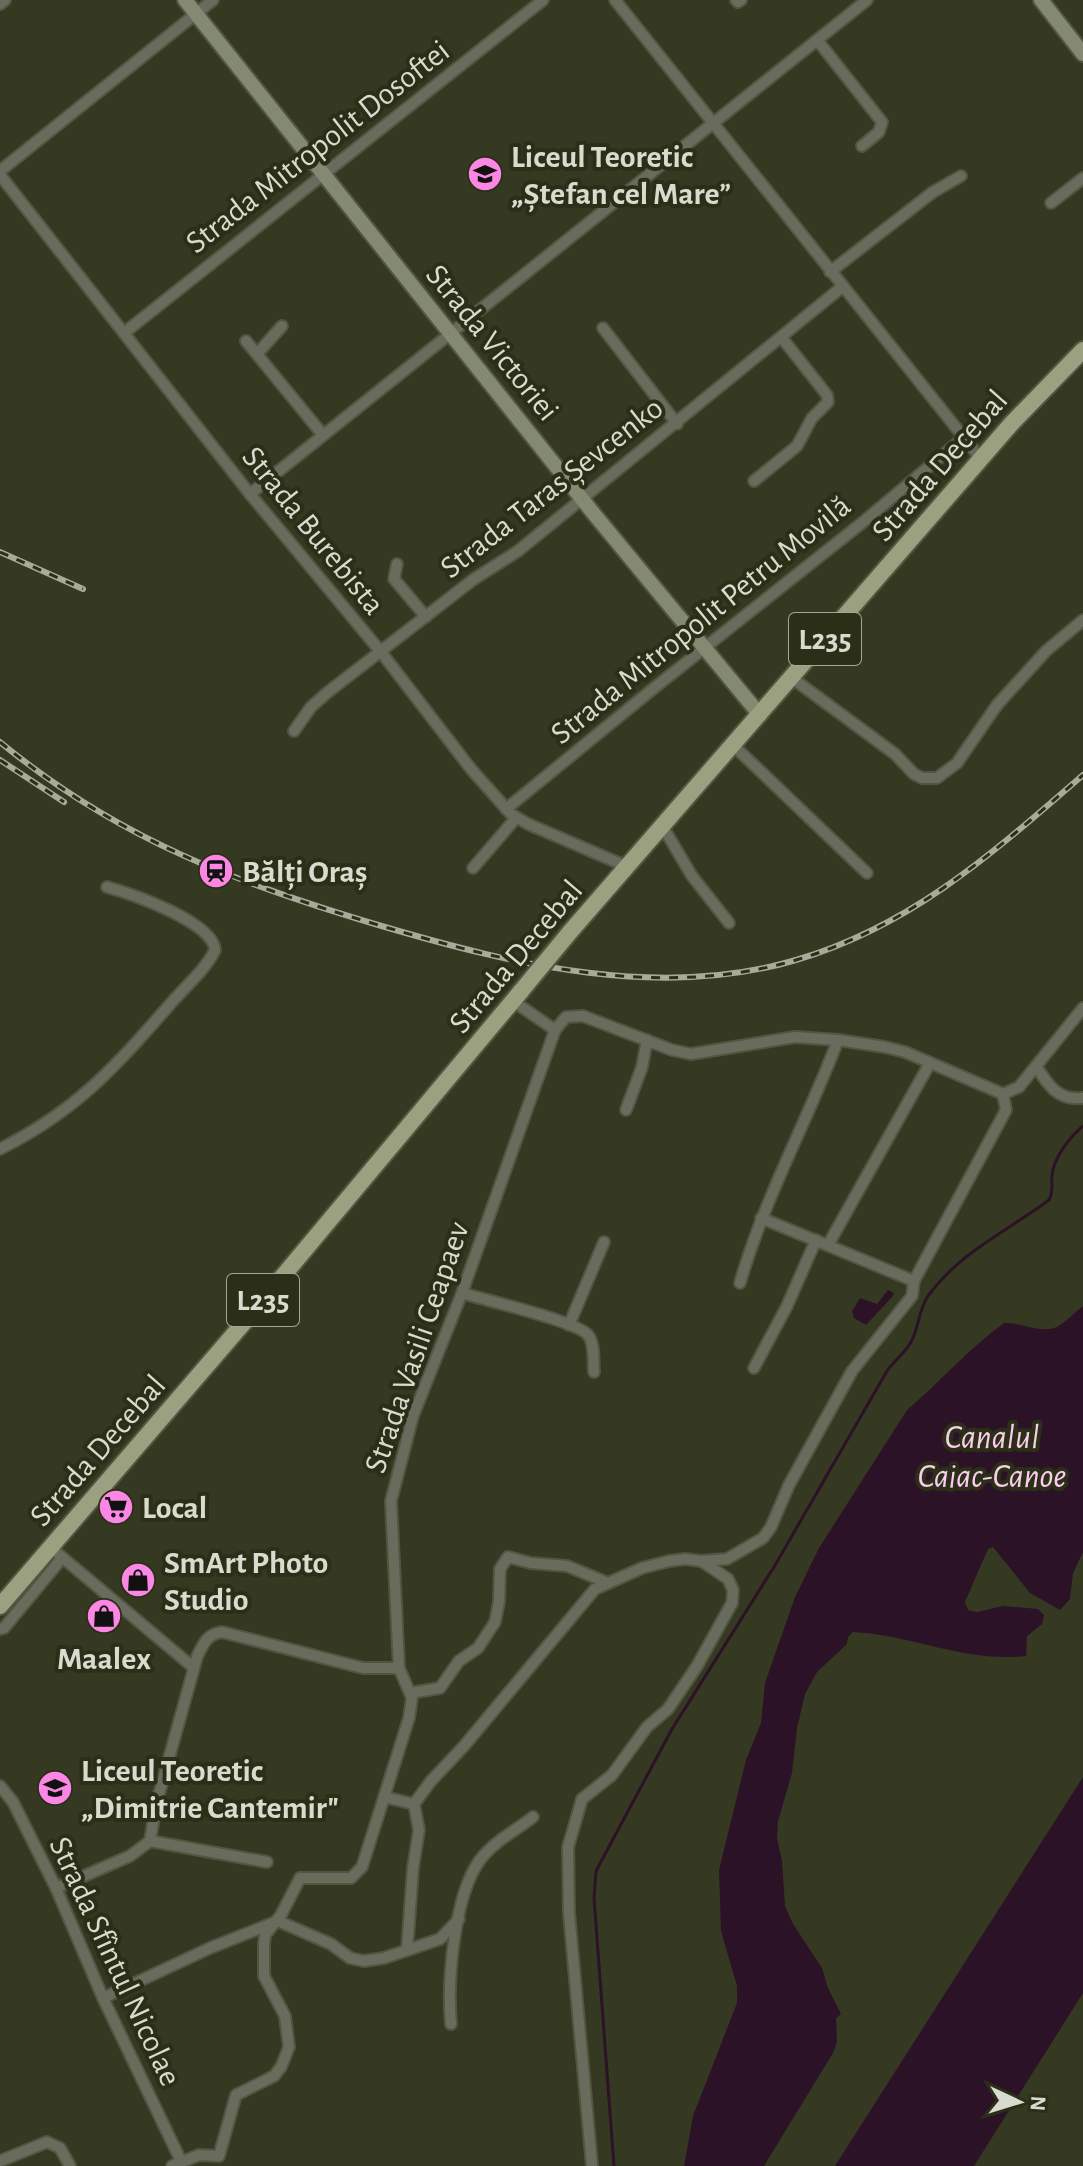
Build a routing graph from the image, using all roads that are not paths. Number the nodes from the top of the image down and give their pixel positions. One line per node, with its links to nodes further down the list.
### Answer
1 (5, 0): 8 (street)
2 (185, 0): 9 (street, Strada Victoriei)
3 (213, 0): 9 (street)
4 (543, 0): 15 (street, Strada Mitropolit Dosoftei)
5 (615, 0): 12 (street)
6 (867, 0): 10 (street)
7 (1041, 0): 11 (street)
8 (0, 4)
9 (196, 13): 14 (street); 15 (street, Strada Victoriei)
10 (818, 41): 12 (street); 13 (street)
11 (1083, 54)
12 (714, 124): 19 (street); 23 (street)
13 (862, 146)
14 (0, 173): 24 (street, Strada Burebista)
15 (324, 173): 23 (street, Strada Victoriei); 24 (street, Strada Mitropolit Dosoftei)
16 (961, 176): 19 (street)
17 (1083, 178): 18 (street)
18 (1051, 203)
19 (830, 272): 20 (street)
20 (842, 287): 25 (street, Strada Taras Șevcenko); 31 (street)
21 (282, 326): 28 (street)
22 (603, 328): 29 (street)
23 (451, 332): 30 (street); 35 (street, Strada Victoriei)
24 (124, 333): 34 (street, Strada Burebista)
25 (782, 338): 29 (street, Strada Taras Șevcenko); 33 (street)
26 (246, 341): 28 (street)
27 (1083, 350): 32 (main road, Strada Decebal / L235)
28 (257, 354): 30 (street)
29 (677, 424): 35 (street, Strada Taras Șevcenko)
30 (323, 435): 34 (street)
31 (963, 438): 32 (street); 39 (street, Strada Mitropolit Petru Movilă)
32 (981, 459): 41 (main road, Strada Decebal / L235)
33 (754, 481)
34 (250, 494): 40 (street, Strada Burebista)
35 (583, 500): 37 (street, Strada Taras Șevcenko); 39 (street, Strada Victoriei)
36 (397, 564): 37 (street)
37 (426, 617): 40 (street, Strada Taras Șevcenko)
38 (1083, 620): 41 (street)
39 (704, 649): 42 (street, Strada Victoriei); 45 (street, Strada Mitropolit Petru Movilă)
40 (381, 652): 43 (street, Strada Taras Șevcenko); 45 (street, Strada Burebista)
41 (792, 678): 42 (main road, Strada Decebal / L235)
42 (760, 715): 44 (main road, Strada Decebal / L235)
43 (294, 731)
44 (734, 746): 47 (main road, Strada Decebal / L235); 50 (street)
45 (506, 809): 46 (street, Strada Burebista)
46 (516, 818): 48 (street, Strada Burebista); 49 (street)
47 (663, 827): 48 (main road, Strada Decebal / L235); 52 (street)
48 (628, 867): 53 (main road, Strada Decebal / L235, bridge)
49 (473, 868)
50 (867, 873)
51 (107, 887): 63 (street)
52 (729, 923)
53 (518, 996): 55 (street); 74 (main road, Strada Decebal / L235)
54 (1083, 1008): 59 (street)
55 (555, 1030): 56 (street); 70 (street, Strada Vasili Ceapaev)
56 (647, 1040): 57 (street); 62 (street)
57 (838, 1040): 58 (street); 64 (street)
58 (930, 1063): 60 (street); 67 (street)
59 (1036, 1066): 60 (street); 61 (street)
60 (1003, 1094): 68 (street)
61 (1083, 1098)
62 (626, 1110)
63 (0, 1149)
64 (761, 1218): 65 (street); 69 (street)
65 (816, 1240): 67 (street); 72 (street)
66 (604, 1242): 71 (street)
67 (828, 1245): 68 (street)
68 (914, 1281): 75 (street)
69 (740, 1283)
70 (462, 1293): 71 (street); 80 (street, Strada Vasili Ceapaev)
71 (569, 1325): 73 (street)
72 (754, 1368)
73 (594, 1372)
74 (56, 1552): 77 (main road, Strada Decebal / L235); 78 (street); 79 (street)
75 (701, 1561): 76 (street); 99 (street)
76 (610, 1583): 81 (street); 84 (street)
77 (0, 1606)
78 (0, 1629)
79 (194, 1668): 80 (street); 86 (street)
80 (399, 1668): 81 (street, Strada Vasili Ceapaev)
81 (410, 1693): 83 (street)
82 (0, 1786): 88 (street, Strada Sfîntul Nicolae)
83 (384, 1797): 84 (street); 90 (street)
84 (414, 1804): 91 (street)
85 (533, 1817): 89 (street)
86 (150, 1841): 87 (street); 88 (street)
87 (267, 1862)
88 (56, 1888): 92 (street, Strada Sfîntul Nicolae)
89 (459, 1919): 91 (street); 93 (street)
90 (278, 1921): 91 (street); 92 (street); 94 (street)
91 (407, 1950)
92 (103, 1998): 96 (street, Strada Sfîntul Nicolae)
93 (451, 2024)
94 (219, 2156): 96 (street); 98 (street)
95 (0, 2161): 97 (street)
96 (176, 2164)
97 (70, 2166)
98 (226, 2166)
99 (592, 2166)

